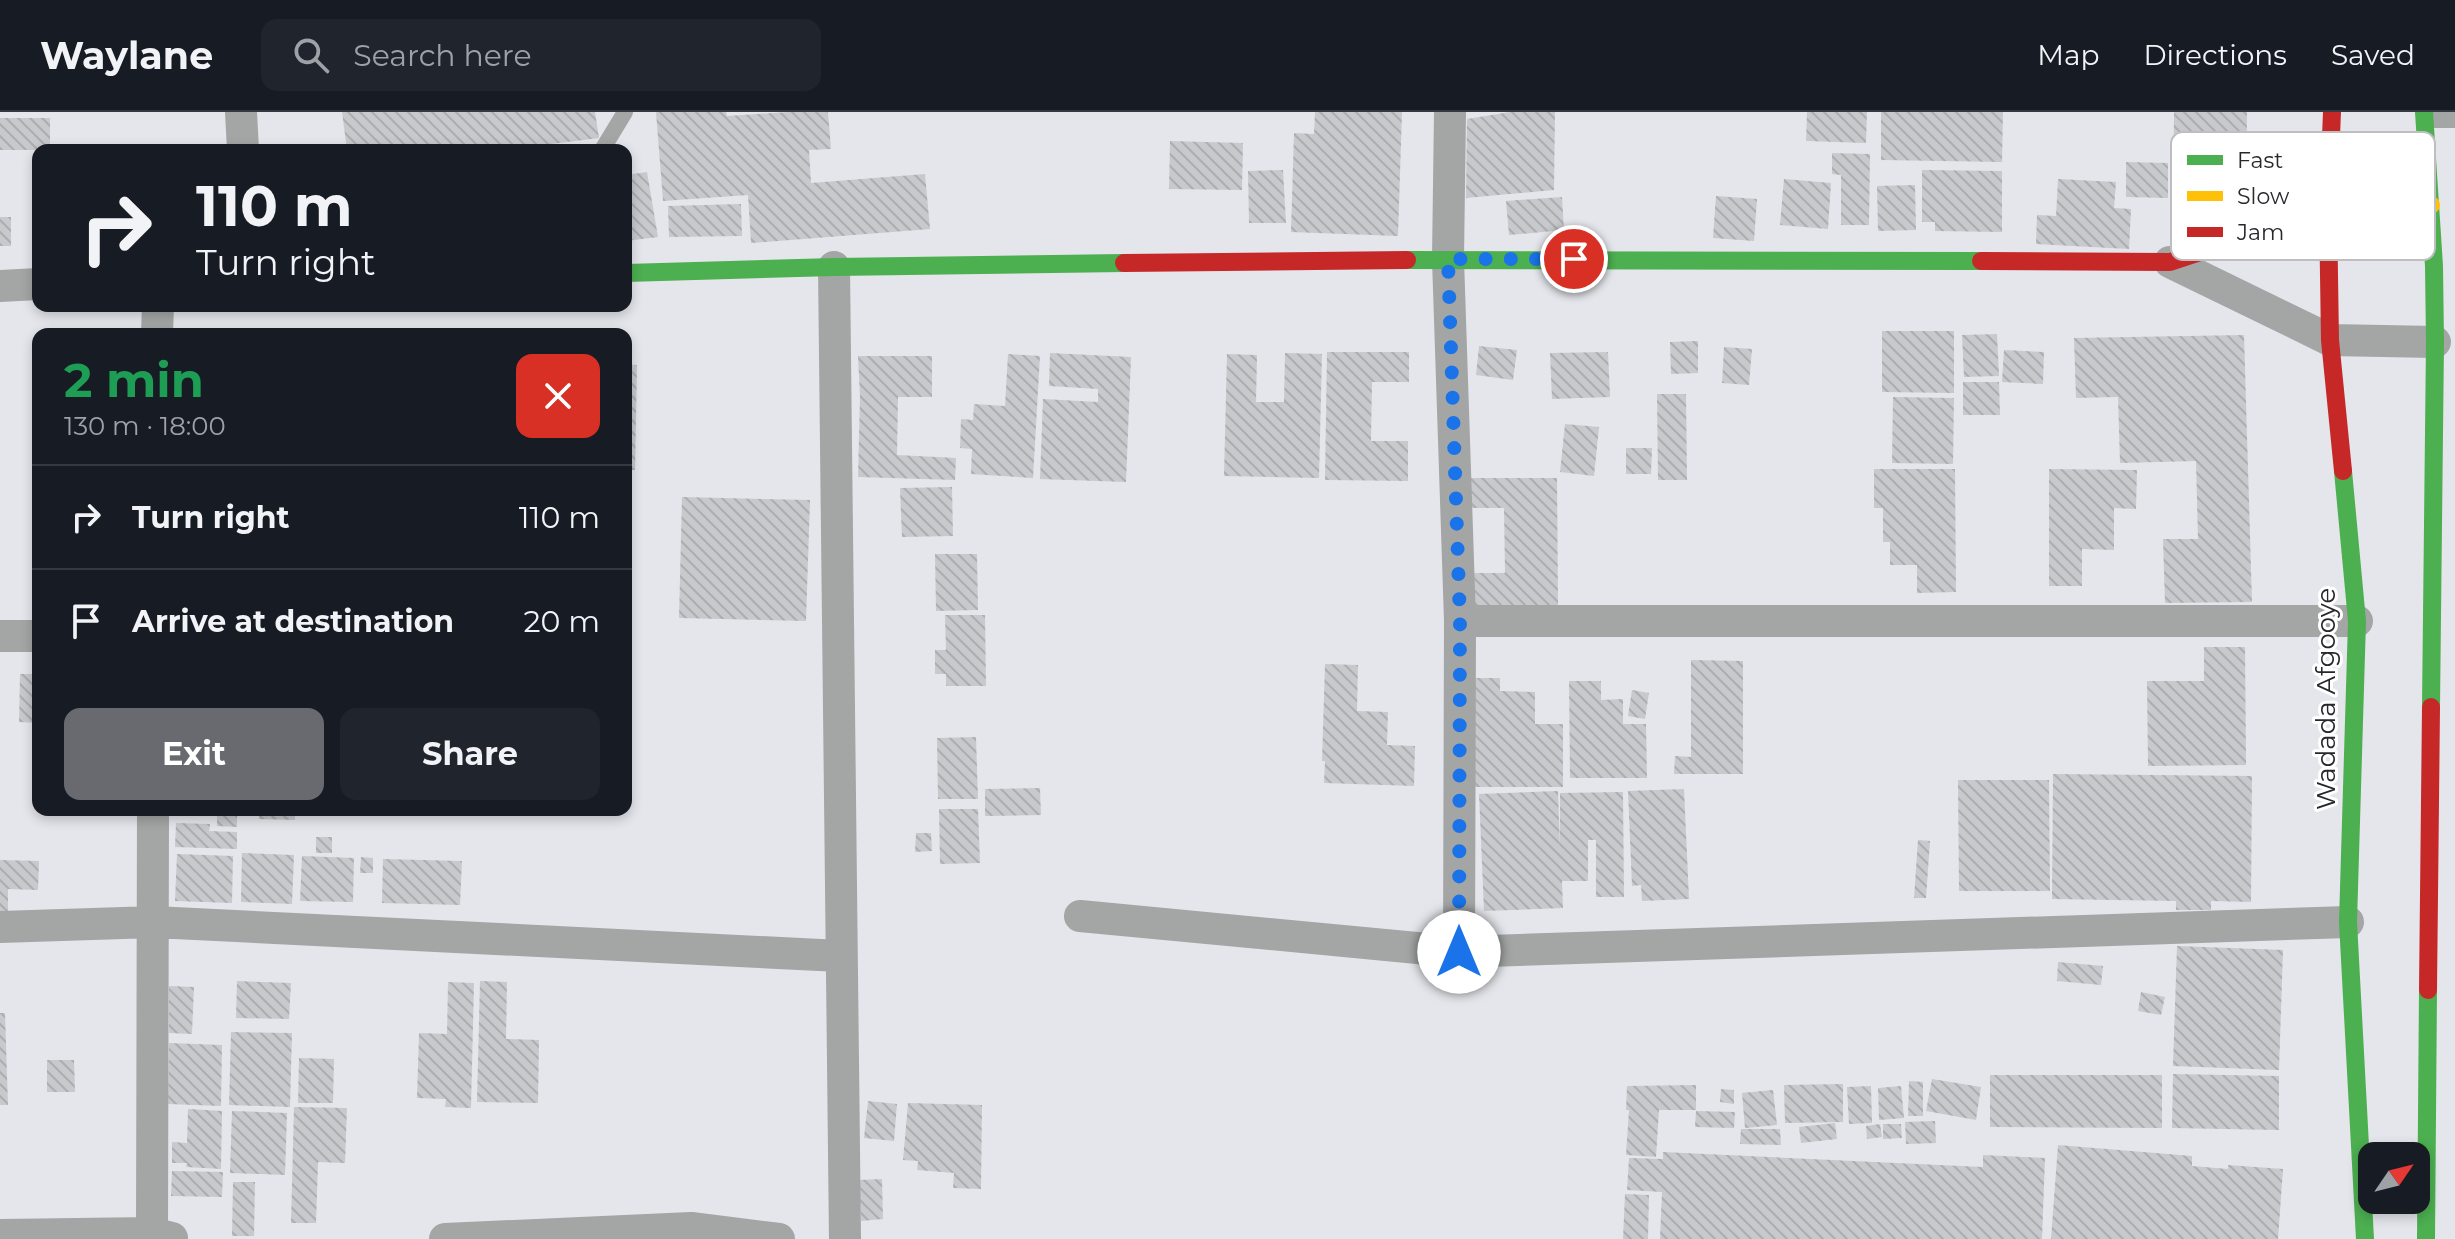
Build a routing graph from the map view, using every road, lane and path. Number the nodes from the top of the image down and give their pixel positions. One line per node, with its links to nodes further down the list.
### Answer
1 (241, 112): 8 (street)
2 (625, 112): 9 (lane)
3 (1450, 112): 10 (street)
4 (2332, 112): 7 (main road, Wadada Afgooye)
5 (2424, 116): 6 (lane)
6 (2455, 120)
7 (2331, 132)
8 (243, 144)
9 (606, 144)
10 (1448, 259): 14 (main road); 17 (main road); 23 (street)
11 (2176, 260): 14 (main road)
12 (2329, 260): 21 (main road, Wadada Afgooye)
13 (2434, 260): 15 (main road)
14 (2170, 262): 21 (street)
15 (2434, 266): 16 (main road); 22 (main road)
16 (2455, 266)
17 (834, 267): 18 (main road); 35 (street)
18 (632, 273)
19 (32, 284): 20 (street)
20 (0, 286)
21 (2330, 340): 22 (street); 24 (main road, Wadada Afgooye)
22 (2435, 342): 25 (main road)
23 (1460, 621): 24 (street); 34 (street)
24 (2357, 621): 31 (main road, Wadada Afgooye)
25 (2444, 634): 33 (main road)
26 (0, 636): 27 (street)
27 (32, 636)
28 (153, 816): 30 (street)
29 (1080, 916): 34 (street)
30 (154, 922): 32 (street); 35 (street); 37 (street)
31 (2348, 922): 34 (street); 41 (main road, Wadada Afgooye)
32 (0, 927)
33 (2442, 930): 42 (main road)
34 (1459, 952)
35 (840, 956): 40 (street)
36 (0, 1235): 37 (street)
37 (159, 1237)
38 (445, 1239): 39 (street)
39 (779, 1239)
40 (845, 1239)
41 (2365, 1239)
42 (2426, 1239)

